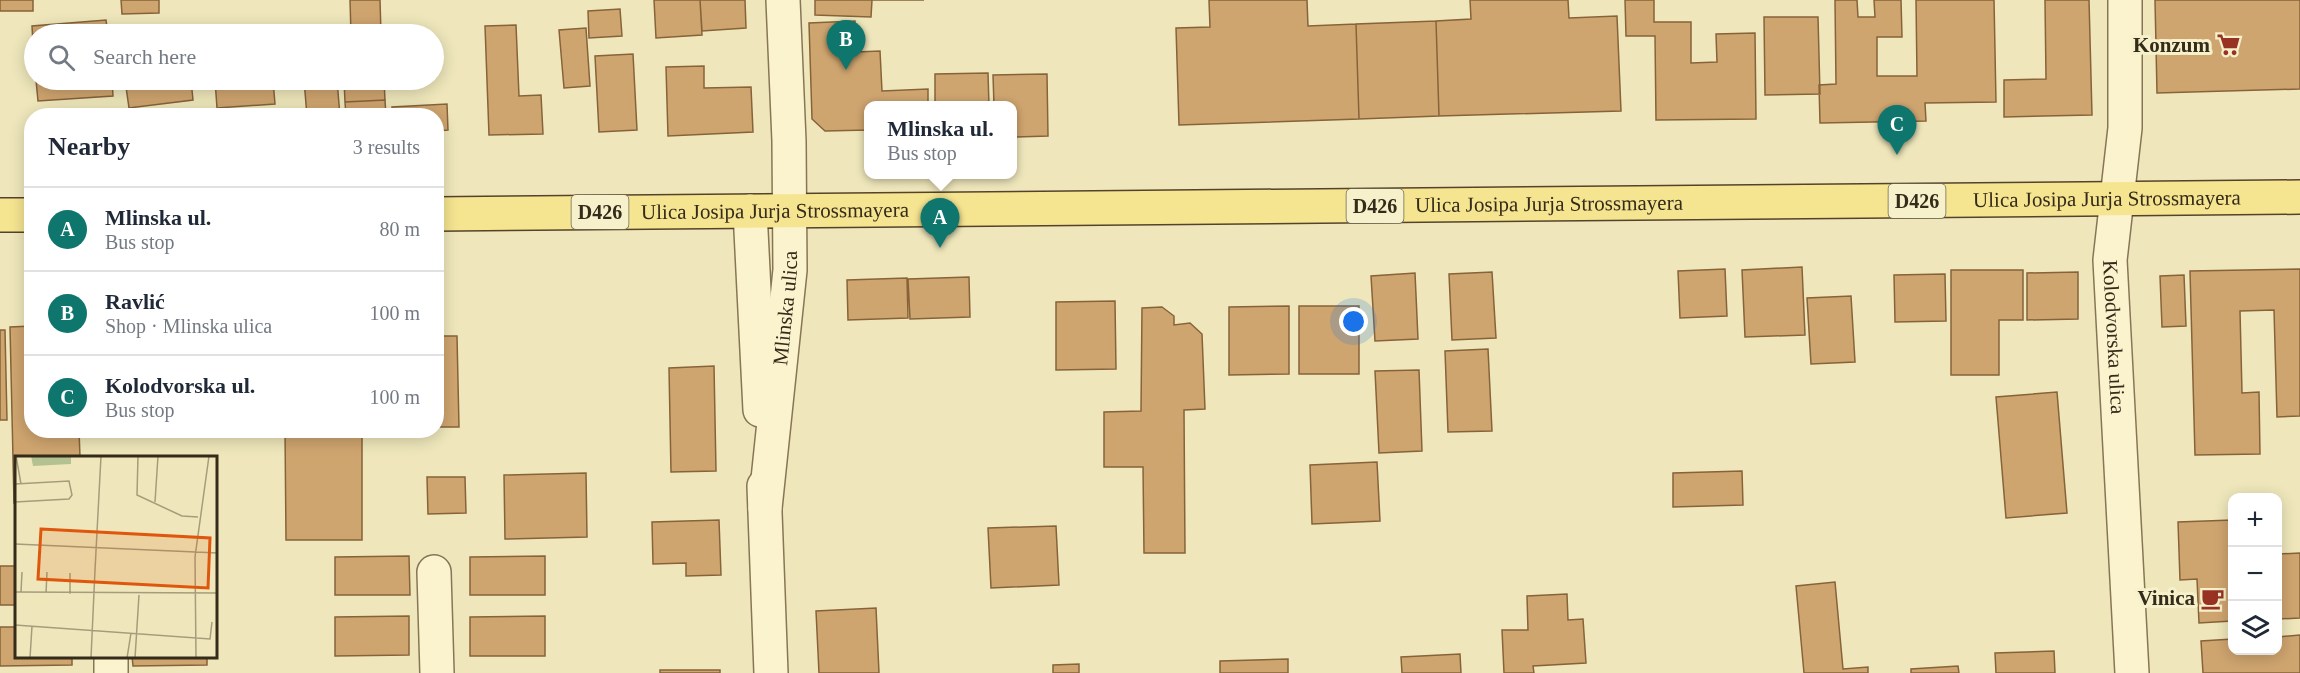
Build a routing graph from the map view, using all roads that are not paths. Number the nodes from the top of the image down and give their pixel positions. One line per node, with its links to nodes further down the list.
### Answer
1 (783, 0): 6 (street, Mlinska ulica)
2 (2125, 0): 4 (street, Kolodvorska ulica)
3 (2300, 197): 4 (main road, Ulica Josipa Jurja Strossmayera / D426)
4 (2116, 199): 6 (main road, Ulica Josipa Jurja Strossmayera / D426); 14 (street, Kolodvorska ulica)
5 (750, 211): 6 (main road, Ulica Josipa Jurja Strossmayera / D426); 7 (main road, Ulica Josipa Jurja Strossmayera / D426); 10 (street, Mlinska ulica)
6 (790, 211): 10 (street, Mlinska ulica)
7 (444, 214)
8 (0, 215): 9 (main road)
9 (24, 215)
10 (765, 508): 13 (street, Mlinska ulica)
11 (434, 572): 12 (street)
12 (437, 673)
13 (771, 673)
14 (2132, 673)

